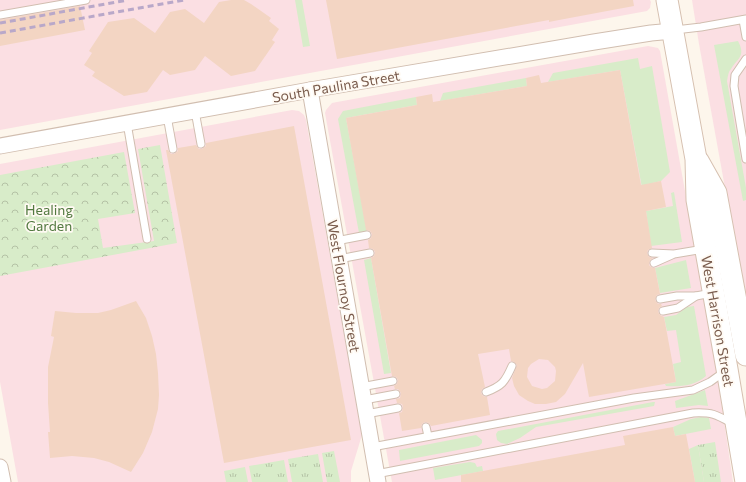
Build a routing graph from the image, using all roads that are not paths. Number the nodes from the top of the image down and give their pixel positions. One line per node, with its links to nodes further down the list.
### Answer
1 (86, 0): 3 (lane)
2 (667, 0): 5 (main road, West Harrison Street)
3 (0, 15)
4 (744, 20): 5 (lane); 6 (lane)
5 (673, 31): 8 (street, South Paulina Street); 19 (main road, West Harrison Street)
6 (746, 37)
7 (746, 61): 15 (lane)
8 (310, 90): 9 (street, South Paulina Street); 18 (street, West Flournoy Street)
9 (195, 111): 10 (street, South Paulina Street); 12 (lane)
10 (167, 116): 11 (street, South Paulina Street); 14 (lane)
11 (127, 123): 13 (street, South Paulina Street); 17 (lane)
12 (201, 144)
13 (0, 146)
14 (173, 149)
15 (746, 159)
16 (367, 235): 18 (lane)
17 (147, 239)
18 (336, 241): 23 (street, West Flournoy Street)
19 (716, 247): 22 (lane); 25 (main road, West Harrison Street)
20 (370, 252): 23 (lane)
21 (652, 253): 22 (lane)
22 (674, 254): 24 (lane)
23 (339, 259): 34 (street, West Flournoy Street)
24 (654, 263)
25 (718, 292): 26 (lane); 27 (lane); 28 (main road, West Harrison Street); 30 (main road, West Harrison Street)
26 (660, 299)
27 (663, 311)
28 (746, 355)
29 (512, 366): 32 (lane)
30 (727, 369): 36 (main road, West Harrison Street); 38 (lane)
31 (393, 381): 34 (lane)
32 (486, 392)
33 (396, 394): 34 (lane)
34 (364, 401): 35 (lane); 39 (street, West Flournoy Street)
35 (398, 408)
36 (737, 426): 41 (lane); 43 (main road, West Harrison Street)
37 (426, 427): 38 (lane)
38 (428, 436): 39 (lane)
39 (372, 447): 41 (street, West Flournoy Street)
40 (0, 467): 42 (street)
41 (377, 478)
42 (3, 482)
43 (746, 482)

